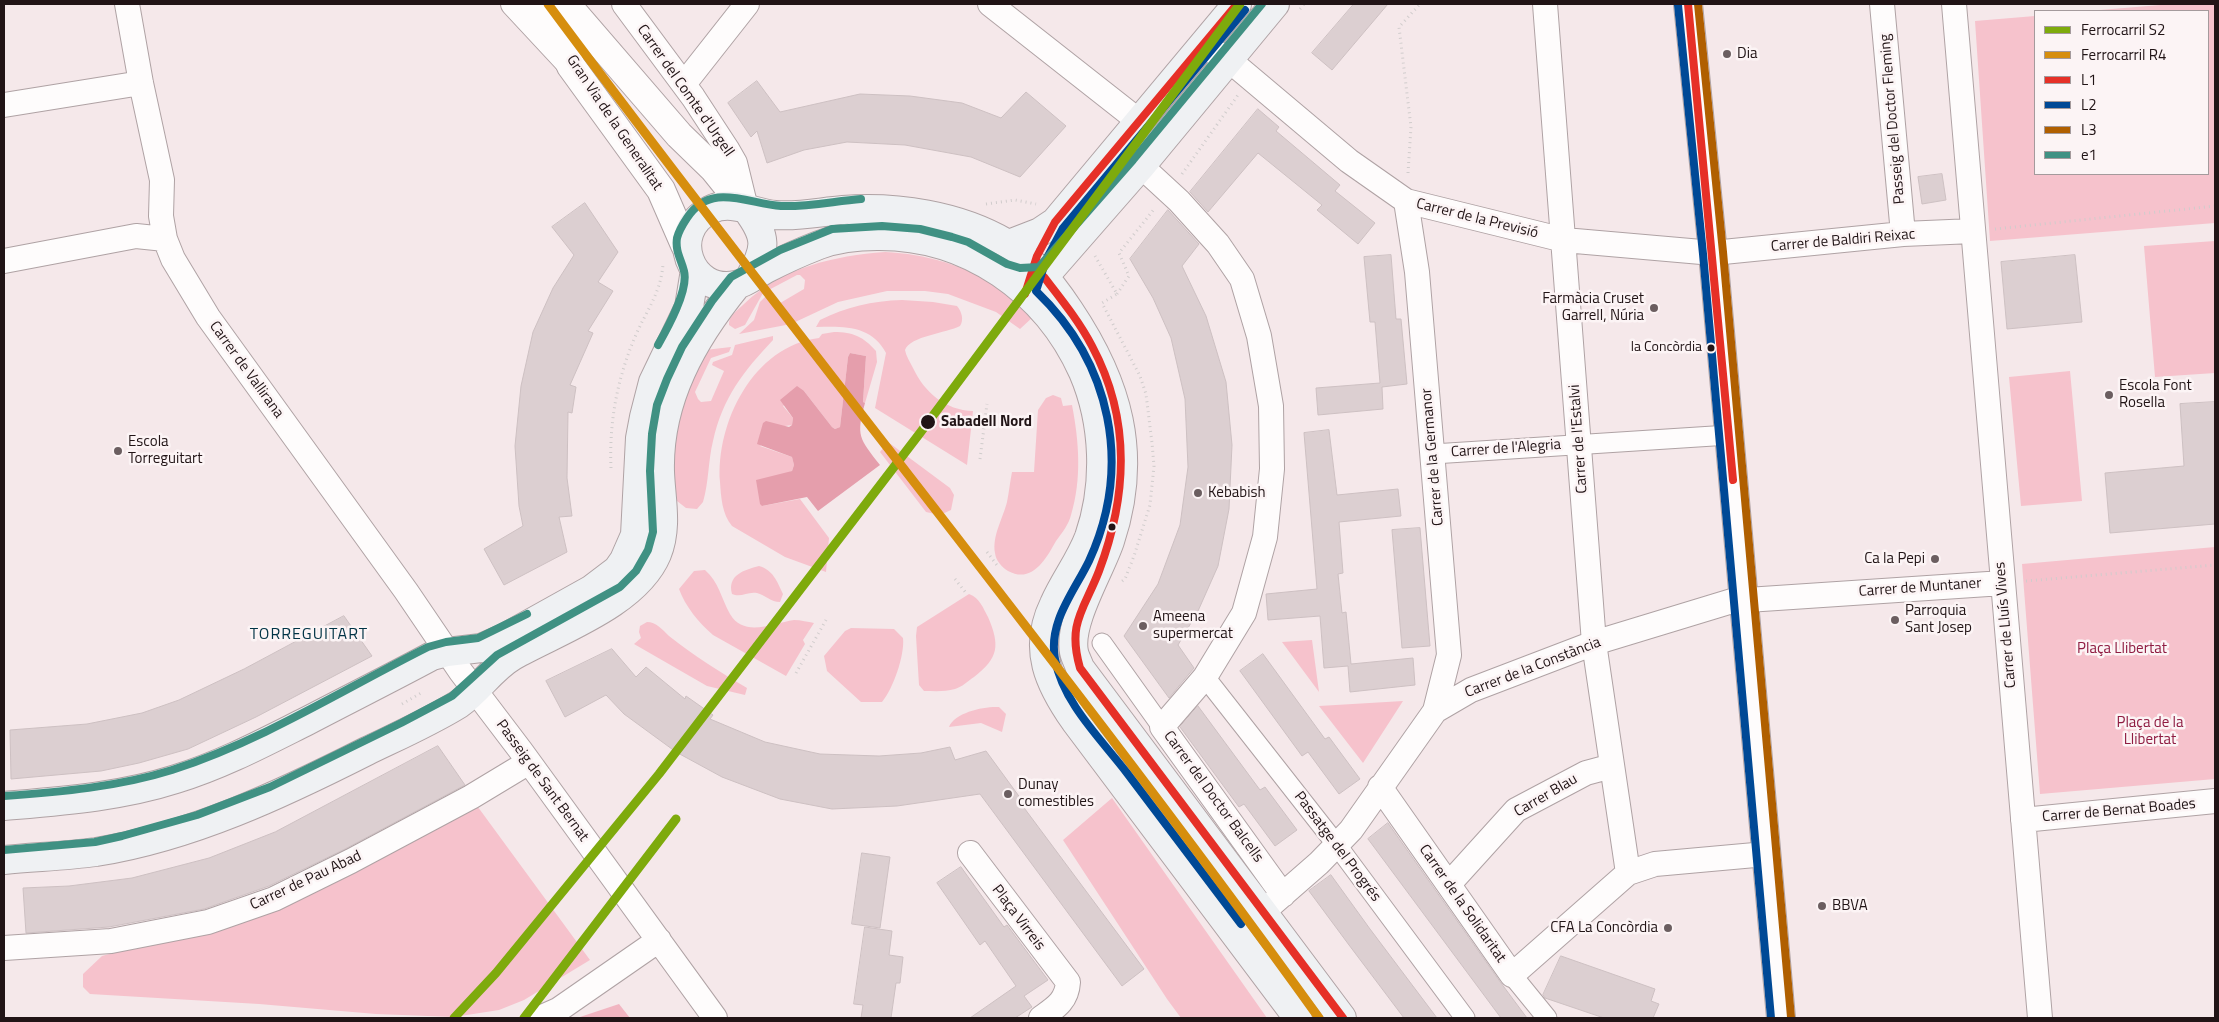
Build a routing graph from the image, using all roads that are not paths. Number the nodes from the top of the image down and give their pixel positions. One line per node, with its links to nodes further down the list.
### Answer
1 (127, 4): 19 (street, Carrer de Vallirana)
2 (513, 4): 18 (street)
3 (538, 4): 18 (street, Gran Via de la Generalitat)
4 (566, 4): 15 (street)
5 (580, 4): 15 (street)
6 (624, 4): 20 (street, Carrer del Comte d'Urgell)
7 (747, 4): 20 (street)
8 (990, 4): 22 (street)
9 (1237, 4): 16 (main road)
10 (1545, 4): 29 (street, Carrer de l'Estalvi)
11 (1688, 4): 31 (street)
12 (1882, 4): 27 (street, Passeig del Doctor Fleming)
13 (1954, 4): 26 (street)
14 (1287, 8): 17 (main road)
15 (602, 46): 25 (street)
16 (1201, 48): 17 (street, Carrer de la Previsió); 22 (main road)
17 (1229, 60): 23 (main road); 24 (street, Carrer de la Previsió)
18 (571, 66): 32 (street, Gran Via de la Generalitat)
19 (141, 83): 21 (street); 28 (street, Carrer de Vallirana)
20 (684, 84): 25 (street, Carrer del Comte d'Urgell)
21 (4, 105)
22 (1140, 122): 30 (main road)
23 (1141, 166): 35 (main road); 45 (street, Carrer del Doctor Balcells)
24 (1406, 201): 29 (street, Carrer de la Previsió); 39 (street, Carrer de la Germanor)
25 (747, 210): 30 (main road); 32 (main road); 36 (main road)
26 (1973, 231): 27 (street, Carrer de Baldiri Reixac); 40 (street, Carrer de Lluís Vives)
27 (1903, 234): 31 (street, Carrer de Baldiri Reixac)
28 (164, 239): 33 (street); 44 (street, Carrer de Vallirana)
29 (1564, 240): 31 (street, Carrer de la Previsió); 38 (street, Carrer de l'Estalvi)
30 (1009, 244): 35 (main road)
31 (1713, 253): 37 (street)
32 (690, 258): 36 (main road); 44 (main road)
33 (4, 261)
34 (1003, 273): 35 (main road); 36 (main road); 62 (main road)
35 (1044, 277): 61 (main road)
36 (744, 281): 46 (main road)
37 (1729, 435): 38 (street, Carrer de l'Alegria); 41 (street)
38 (1579, 445): 39 (street, Carrer de l'Alegria); 43 (street, Carrer de l'Estalvi)
39 (1432, 454): 47 (street, Carrer de la Germanor)
40 (2003, 583): 41 (street, Carrer de Muntaner); 54 (street, Carrer de Lluís Vives)
41 (1744, 601): 43 (street, Carrer de la Constància); 57 (street)
42 (1102, 643): 48 (street)
43 (1594, 643): 47 (street, Carrer de la Constància); 50 (street, Carrer de l'Estalvi)
44 (447, 652): 46 (street, Carrer de Vallirana); 53 (main road)
45 (1205, 678): 48 (street, Carrer del Doctor Balcells); 55 (street, Passatge del Progrés)
46 (474, 690): 49 (street, Passeig de Sant Bernat); 58 (main road)
47 (1435, 711): 51 (street, Carrer de la Constància)
48 (1162, 727): 61 (street, Carrer del Doctor Balcells)
49 (529, 762): 63 (street, Passeig de Sant Bernat); 64 (street, Carrer de Pau Abad)
50 (1612, 766): 59 (street, Carrer de l'Estalvi); 60 (street, Carrer Blau)
51 (1380, 787): 55 (street, Carrer de la Constància); 60 (street, Carrer de la Solidaritat)
52 (2215, 802): 54 (street, Carrer de Bernat Boades)
53 (4, 806)
54 (2023, 820): 75 (street, Carrer de Lluís Vives)
55 (1336, 844): 61 (street, Carrer de la Constància); 72 (street, Passatge del Progrés)
56 (970, 853): 69 (street, Plaça Virreis)
57 (1766, 854): 59 (street); 74 (street)
58 (4, 860)
59 (1628, 873): 65 (street)
60 (1449, 884): 65 (street, Carrer de la Solidaritat)
61 (1273, 903): 66 (main road)
62 (1233, 930): 70 (street); 71 (main road)
63 (659, 940): 67 (street); 68 (street, Passeig de Sant Bernat)
64 (4, 948)
65 (1512, 975): 73 (street, Carrer de la Solidaritat)
66 (1342, 1017)
67 (540, 1018)
68 (715, 1018)
69 (1041, 1018)
70 (1291, 1018)
71 (1298, 1018)
72 (1465, 1018)
73 (1547, 1018)
74 (1781, 1018)
75 (2040, 1018)

